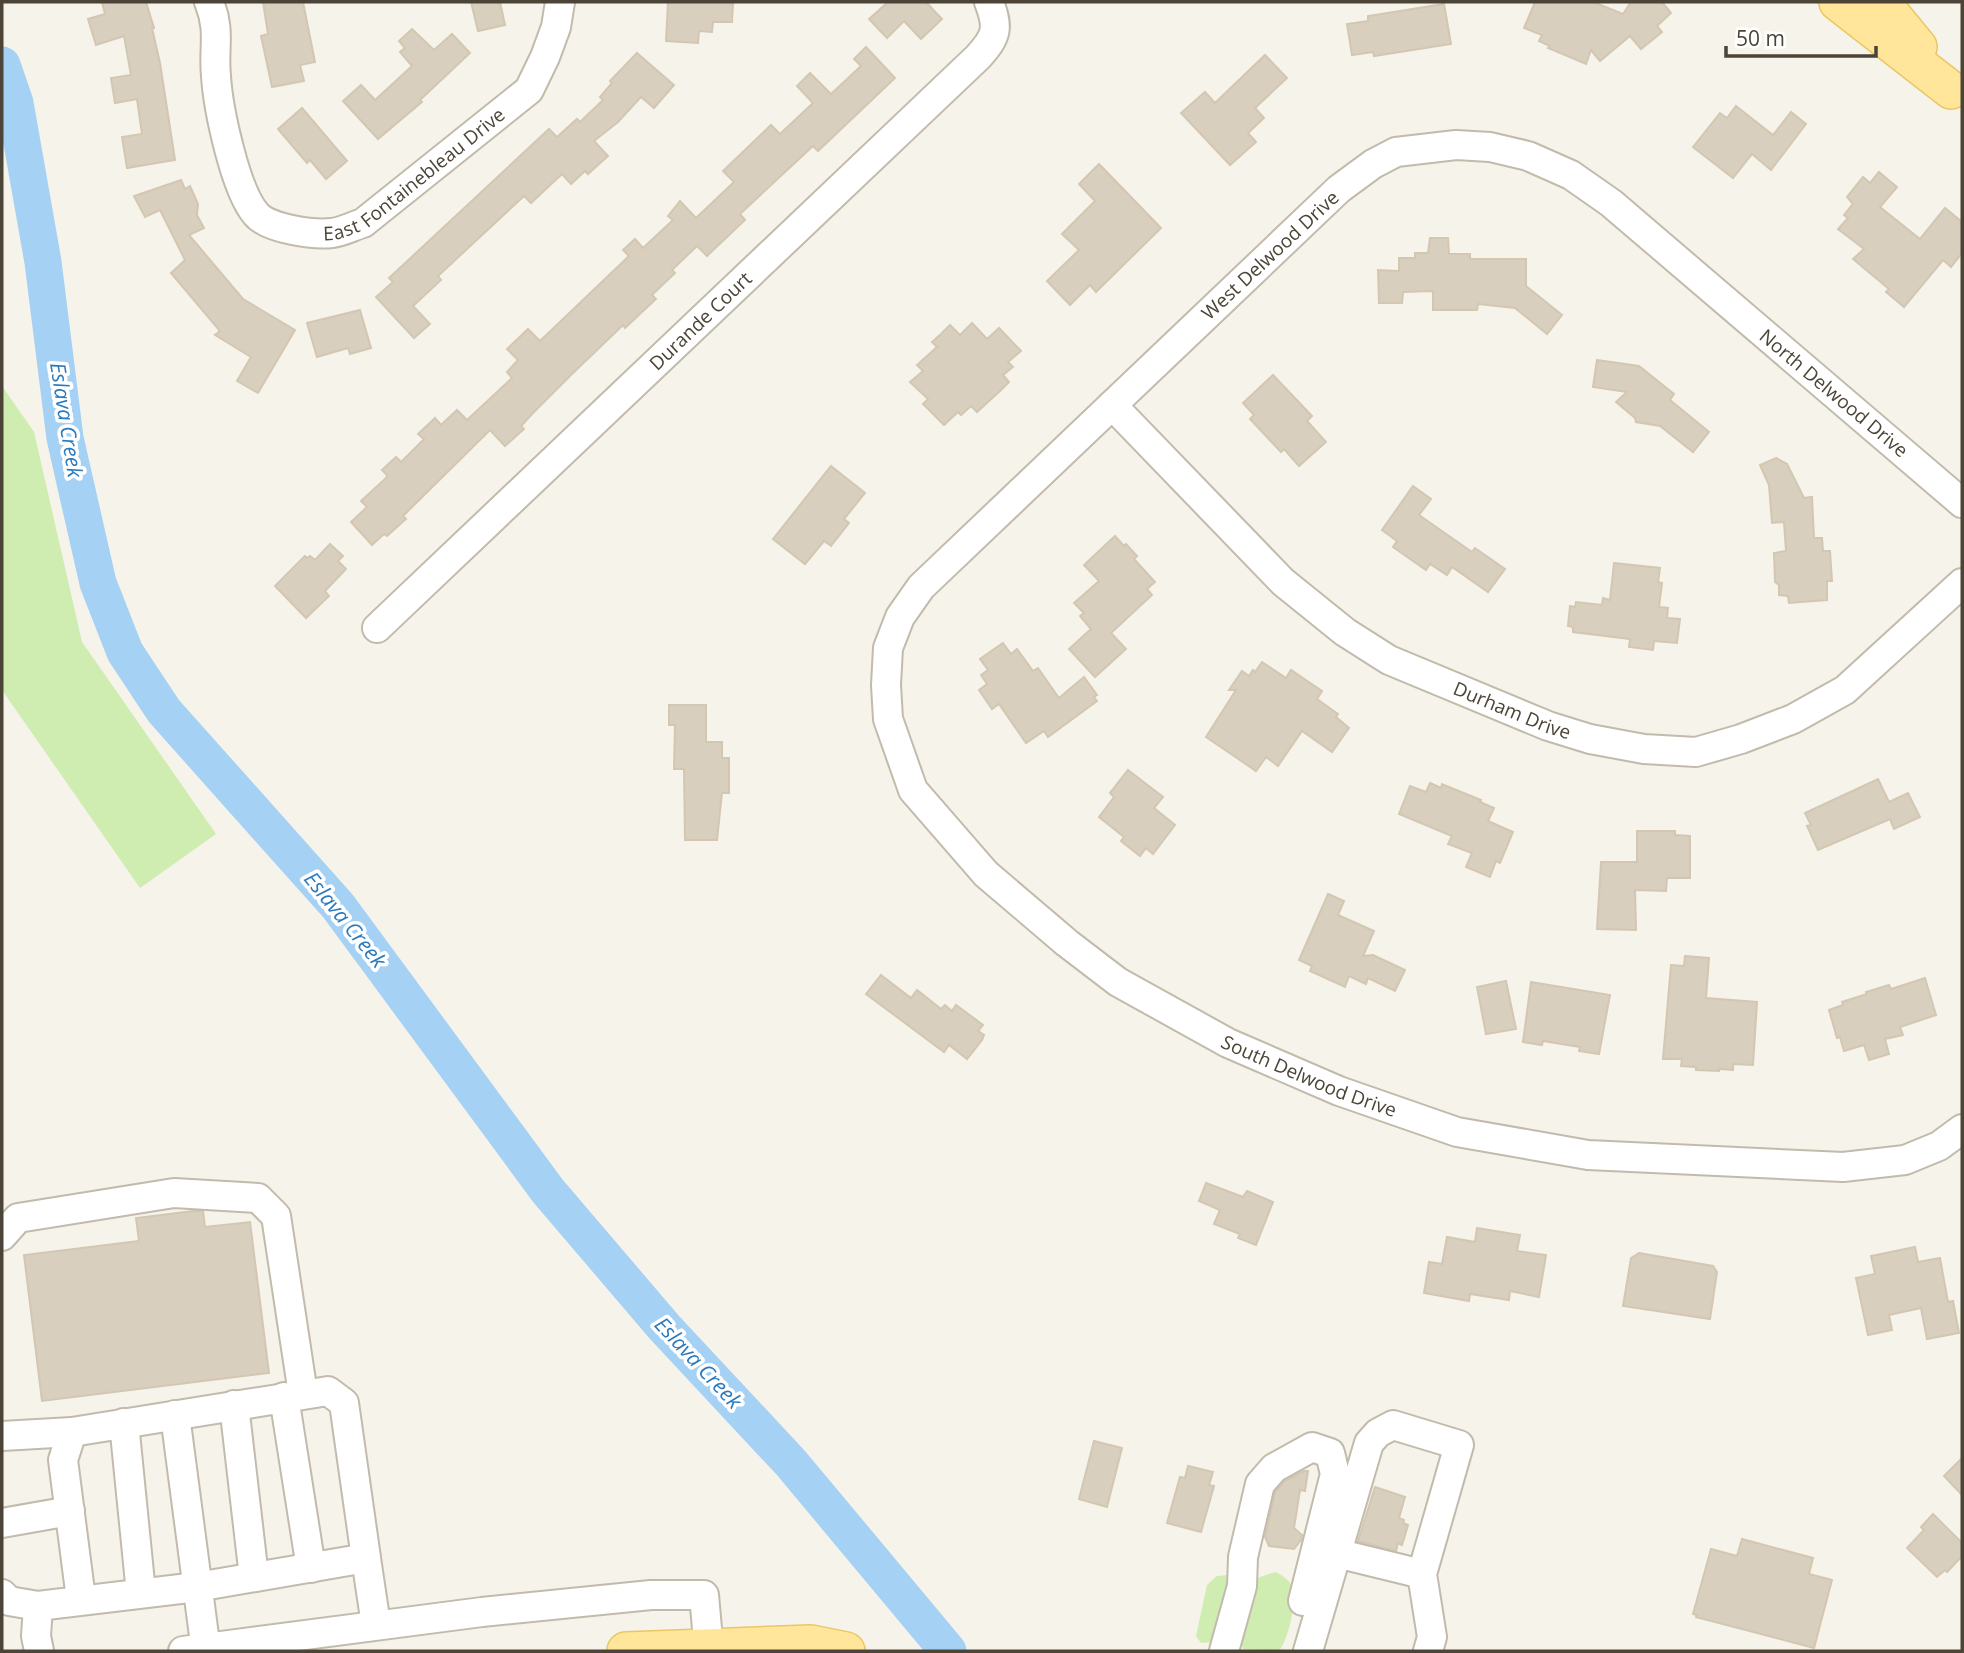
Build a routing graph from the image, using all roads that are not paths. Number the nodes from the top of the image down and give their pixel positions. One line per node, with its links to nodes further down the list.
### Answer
1 (209, 2): 2 (street, East Fontainebleau Drive)
2 (560, 2)
3 (989, 2): 12 (street, Durande Court)
4 (1838, 2): 6 (main road)
5 (1881, 2): 6 (main road)
6 (1957, 96)
7 (1705, 284): 8 (street, West Delwood Drive); 9 (street, North Delwood Drive)
8 (1112, 405): 10 (street, Durham Drive); 11 (street, West Delwood Drive)
9 (1962, 503)
10 (1962, 583)
11 (900, 617): 13 (street, South Delwood Drive)
12 (377, 628)
13 (1962, 1129)
14 (2, 1236): 15 (street)
15 (294, 1396): 16 (street); 24 (street); 25 (street)
16 (234, 1405): 17 (street); 27 (street)
17 (175, 1415): 18 (street); 28 (street)
18 (124, 1423): 19 (street); 29 (street)
19 (72, 1432): 20 (street); 21 (street)
20 (2, 1436)
21 (70, 1511): 22 (street); 31 (street)
22 (2, 1523)
23 (1336, 1553): 26 (street); 26 (street); 41 (street)
24 (366, 1558): 25 (street); 33 (street)
25 (311, 1568): 27 (street)
26 (1422, 1574): 42 (street)
27 (254, 1577): 28 (street)
28 (197, 1587): 29 (street); 34 (street)
29 (141, 1593): 31 (street)
30 (2, 1594): 32 (street)
31 (81, 1600): 32 (street)
32 (38, 1606): 36 (street)
33 (376, 1625): 34 (street); 35 (street)
34 (198, 1650)
35 (709, 1650): 37 (main road); 38 (main road)
36 (39, 1651)
37 (626, 1651)
38 (846, 1651)
39 (1224, 1651): 40 (street)
40 (1291, 1651)
41 (1308, 1651)
42 (1428, 1651)

